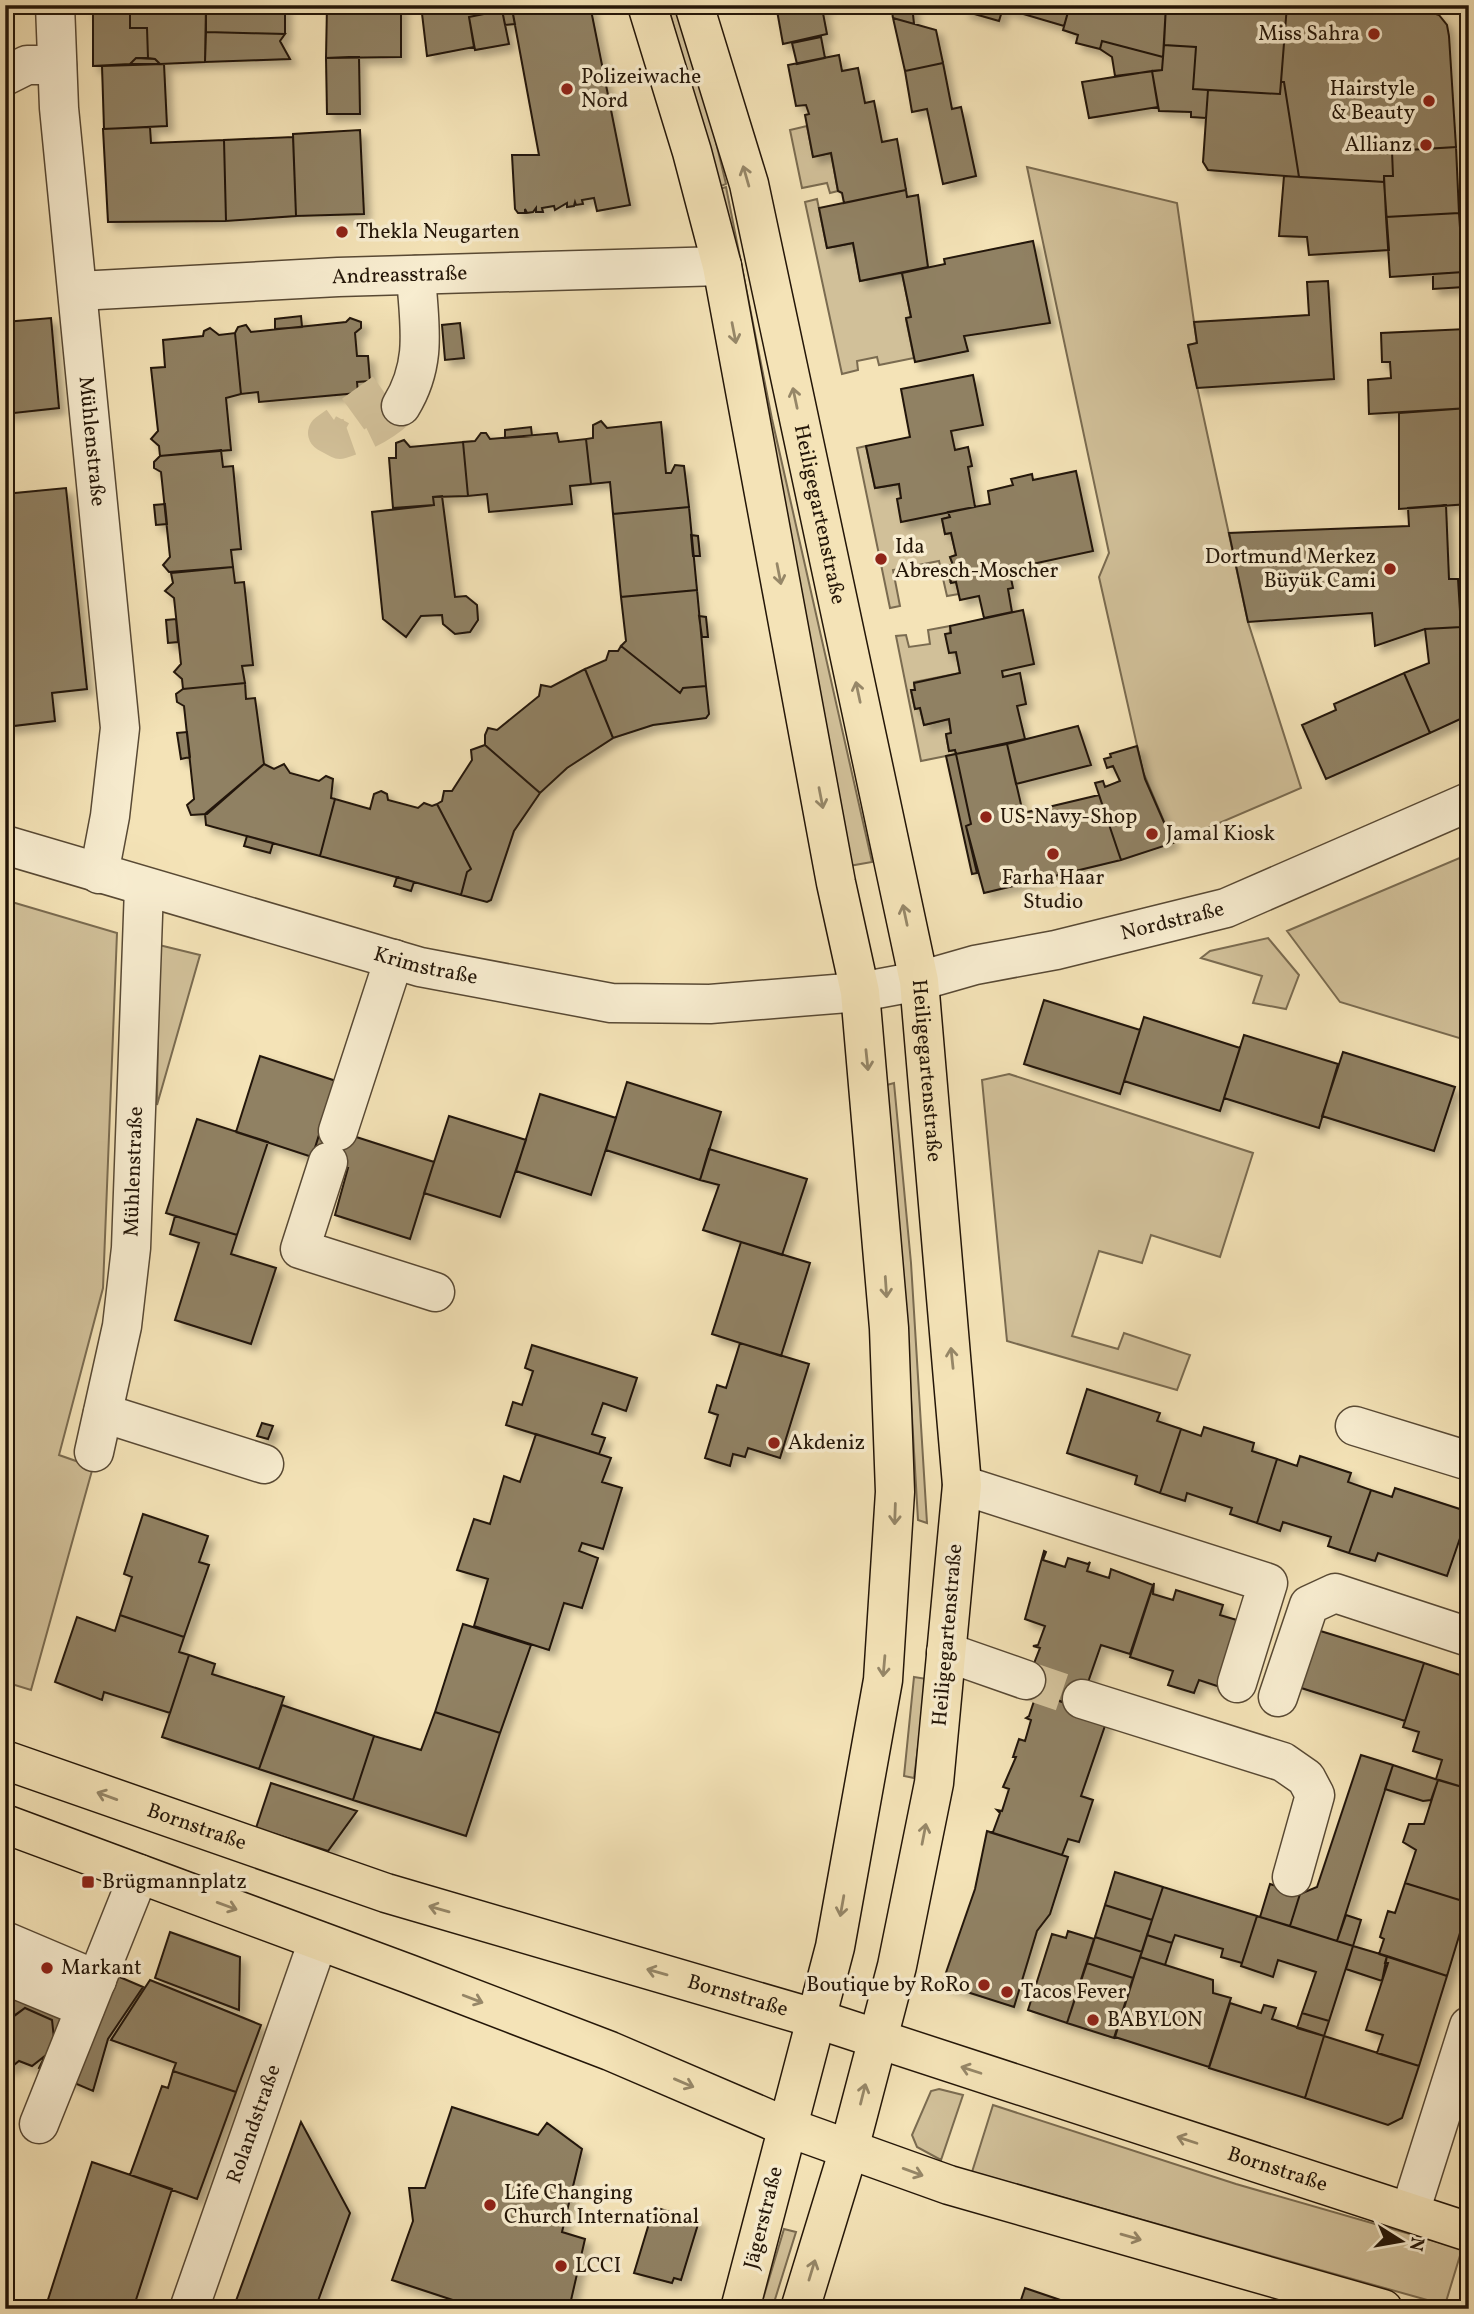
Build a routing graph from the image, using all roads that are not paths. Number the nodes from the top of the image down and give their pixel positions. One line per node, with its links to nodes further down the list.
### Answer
1 (55, 5): 4 (street, Mühlenstraße)
2 (647, 5): 6 (main road)
3 (694, 5): 15 (main road, Heiligegartenstraße, one-way to 3)
4 (57, 65): 5 (street); 8 (street, Mühlenstraße)
5 (5, 76)
6 (722, 266): 7 (street, Andreasstraße); 16 (main road, one-way to 16)
7 (405, 275): 8 (street, Andreasstraße); 9 (street)
8 (78, 291): 12 (street, Mühlenstraße)
9 (393, 399)
10 (1469, 802): 15 (street, Nordstraße)
11 (5, 845): 12 (street, Krimstraße)
12 (99, 874): 13 (street, Krimstraße)
13 (144, 888): 14 (street, Krimstraße); 18 (street, Mühlenstraße)
14 (394, 959): 16 (street, Krimstraße); 17 (street)
15 (919, 981): 16 (street, Nordstraße); 23 (main road, Heiligegartenstraße, one-way to 15)
16 (860, 992): 38 (main road, one-way to 38)
17 (435, 1293)
18 (103, 1413): 20 (street, Mühlenstraße); 22 (street)
19 (1355, 1426): 21 (street)
20 (94, 1452)
21 (1469, 1461)
22 (264, 1464)
23 (962, 1485): 25 (main road, Heiligegartenstraße); 27 (street)
24 (1469, 1637): 28 (street)
25 (946, 1652): 26 (street); 40 (main road, Heiligegartenstraße, one-way to 25)
26 (1026, 1680)
27 (1237, 1683)
28 (1278, 1697)
29 (1082, 1699): 33 (street)
30 (5, 1759): 38 (main road, Bornstraße, one-way to 30)
31 (5, 1824): 32 (main road)
32 (139, 1874): 35 (main road, one-way to 35); 37 (street)
33 (1292, 1877)
34 (5, 1941): 37 (street)
35 (318, 1941): 42 (main road, one-way to 42); 46 (street, Rolandstraße)
36 (5, 1975): 37 (street)
37 (91, 1994): 41 (street)
38 (817, 2019): 40 (main road, Bornstraße); 42 (main road)
39 (1469, 2026): 44 (street)
40 (877, 2038): 43 (main road, Heiligegartenstraße, one-way to 40); 44 (main road, Bornstraße, one-way to 40)
41 (39, 2124)
42 (787, 2127): 43 (main road); 47 (main road, Jägerstraße)
43 (849, 2149): 48 (main road, one-way to 43); 49 (main road, one-way to 49)
44 (1410, 2212): 45 (main road, Bornstraße)
45 (1469, 2232)
46 (189, 2309)
47 (740, 2309)
48 (800, 2309)
49 (1383, 2309)

